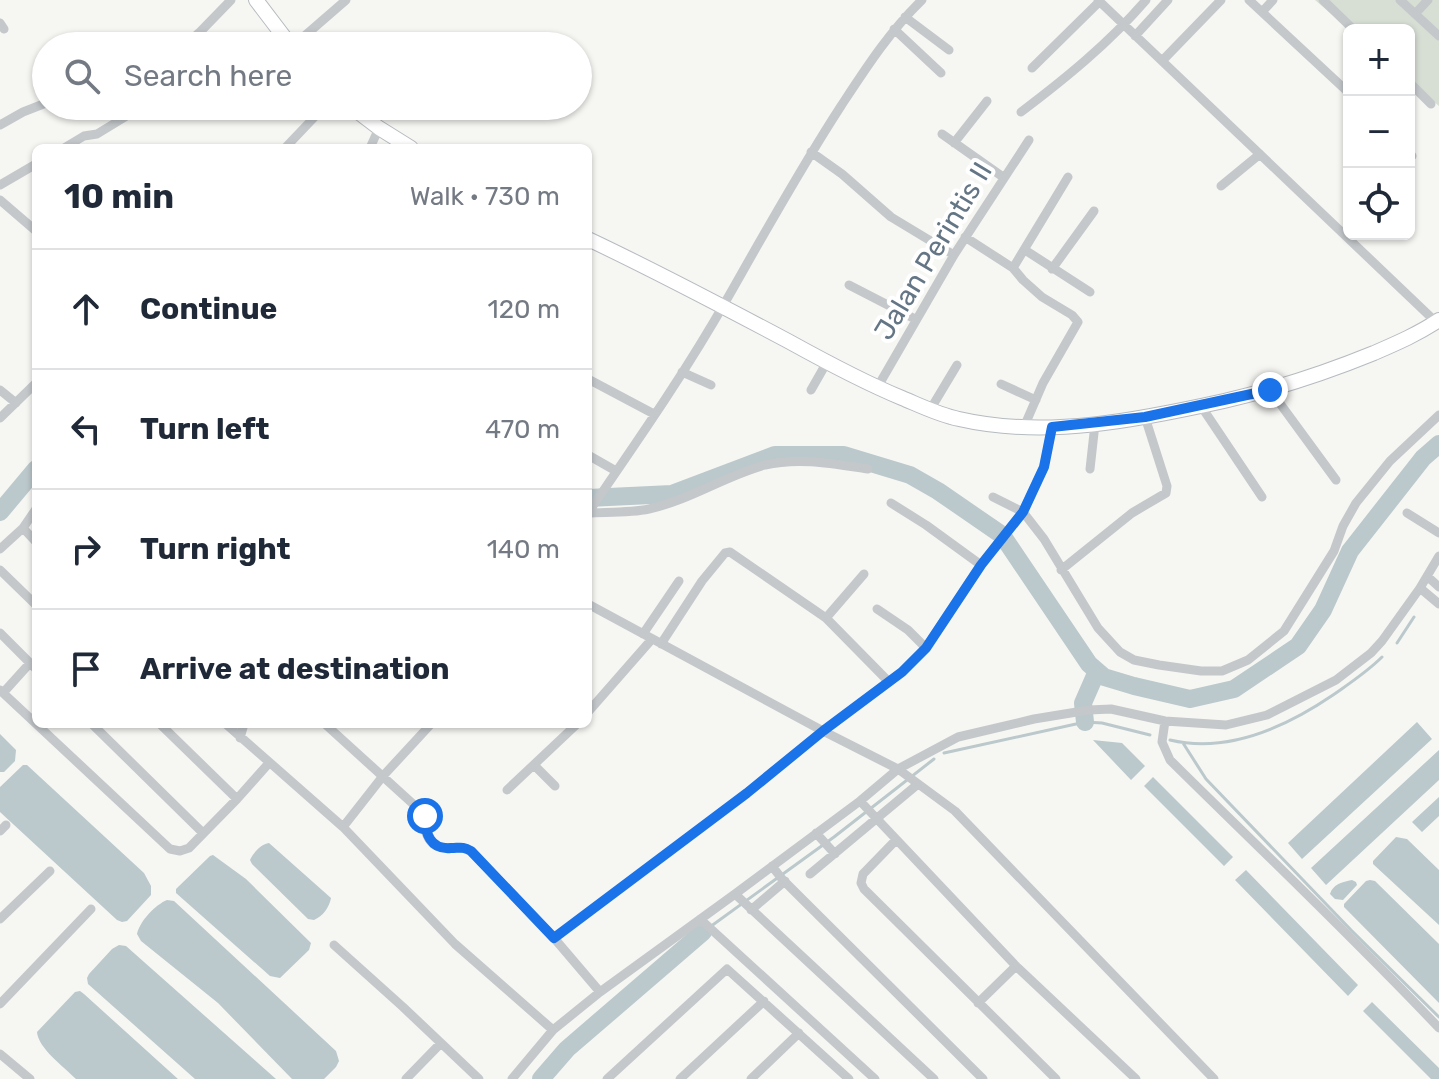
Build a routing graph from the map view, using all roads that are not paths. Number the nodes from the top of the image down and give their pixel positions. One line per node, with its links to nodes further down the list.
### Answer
1 (231, 0): 20 (street)
2 (256, 0): 21 (street)
3 (346, 0): 22 (street)
4 (922, 0): 16 (street)
5 (1146, 0): 18 (street)
6 (1168, 0): 23 (street)
7 (1221, 0): 26 (street)
8 (1249, 0): 14 (street)
9 (1273, 0): 14 (street)
10 (1323, 0): 17 (street)
11 (1400, 0): 15 (street)
12 (1428, 0): 15 (street)
13 (1098, 1): 18 (street); 27 (street)
14 (1262, 12): 29 (street)
15 (1415, 14): 24 (street)
16 (905, 17): 19 (street); 25 (street)
17 (1348, 24)
18 (1125, 26): 23 (street); 34 (street)
19 (894, 29): 28 (street); 47 (street)
20 (200, 32)
21 (281, 32)
22 (308, 32)
23 (1135, 36): 26 (street)
24 (1439, 36)
25 (949, 50)
26 (1162, 61): 48 (street)
27 (1032, 68)
28 (941, 73)
29 (1343, 87)
30 (1415, 88): 32 (street)
31 (987, 101): 42 (street)
32 (1431, 104)
33 (32, 108): 38 (street)
34 (1021, 112)
35 (120, 120): 43 (street)
36 (312, 120): 44 (street)
37 (368, 120): 39 (street)
38 (0, 125)
39 (379, 128): 45 (street); 46 (street)
40 (942, 134): 42 (street)
41 (1029, 140): 50 (street, Jalan Perintis II)
42 (954, 143): 50 (street)
43 (71, 144)
44 (289, 144)
45 (372, 144)
46 (405, 144)
47 (811, 152): 60 (street); 65 (street)
48 (1260, 154): 53 (street); 67 (street)
49 (32, 166): 52 (street)
50 (1003, 177): 57 (street, Jalan Perintis II)
51 (1068, 177): 59 (street)
52 (0, 185)
53 (1221, 186)
54 (0, 200): 56 (street)
55 (1094, 211): 62 (street)
56 (32, 228)
57 (965, 237): 60 (street, Jalan Perintis II); 61 (street)
58 (592, 241): 65 (street)
59 (1025, 250): 61 (street); 62 (street)
60 (954, 255): 66 (street, Jalan Perintis II)
61 (1013, 268): 79 (street)
62 (1052, 269): 64 (street)
63 (849, 285): 66 (street)
64 (1090, 292)
65 (723, 306): 68 (street); 70 (street)
66 (915, 319): 75 (street, Jalan Perintis II)
67 (1438, 323): 78 (street)
68 (827, 362): 75 (street); 77 (street)
69 (957, 365): 82 (street)
70 (682, 372): 73 (street); 83 (street)
71 (592, 381): 83 (street)
72 (1001, 384): 79 (street)
73 (711, 385)
74 (32, 387): 80 (street)
75 (877, 388): 82 (street)
76 (0, 390): 80 (street)
77 (811, 390)
78 (1270, 390): 81 (street); 94 (street)
79 (1036, 400): 88 (street)
80 (16, 403): 86 (street)
81 (1201, 406): 85 (street); 96 (street)
82 (930, 410): 88 (street)
83 (654, 414): 93 (street)
84 (1439, 415): 108 (street)
85 (1145, 417): 87 (street); 108 (street)
86 (0, 418)
87 (1095, 424): 89 (street); 92 (street)
88 (1024, 427): 89 (street)
89 (1052, 427): 101 (street)
90 (592, 458): 93 (street)
91 (868, 469): 99 (street)
92 (1090, 469)
93 (615, 472): 98 (street)
94 (1336, 480)
95 (993, 497): 101 (street)
96 (1262, 497)
97 (891, 503): 106 (street)
98 (592, 508)
99 (592, 511)
100 (1407, 513): 103 (street)
101 (1021, 515): 106 (street); 108 (street)
102 (29, 522): 104 (street)
103 (1439, 533)
104 (0, 549)
105 (1439, 556): 110 (street)
106 (981, 565): 121 (street)
107 (0, 570): 114 (street)
108 (1061, 570)
109 (864, 574): 118 (street)
110 (1427, 576): 112 (street); 113 (street)
111 (679, 581): 120 (street)
112 (1439, 587)
113 (1420, 588): 115 (street); 128 (street)
114 (32, 601)
115 (1439, 604)
116 (592, 606): 120 (street)
117 (877, 609): 121 (street)
118 (826, 618): 120 (street); 124 (street)
119 (0, 633): 122 (street)
120 (652, 639): 126 (street); 137 (street)
121 (926, 648): 124 (street)
122 (32, 665)
123 (32, 667): 125 (street)
124 (888, 681): 137 (street)
125 (2, 692): 127 (street)
126 (592, 708)
127 (32, 720)
128 (1164, 725): 141 (street); 166 (street)
129 (41, 728): 149 (street)
130 (96, 728): 149 (street)
131 (164, 728): 146 (street)
132 (230, 728): 138 (street)
133 (243, 728): 138 (street)
134 (329, 728): 142 (street)
135 (427, 728): 142 (street)
136 (573, 728): 140 (street)
137 (823, 731): 141 (street); 159 (street)
138 (240, 738): 139 (street)
139 (269, 763): 146 (street); 148 (street)
140 (534, 765): 144 (street); 145 (street)
141 (901, 772): 143 (street); 147 (street)
142 (383, 776): 148 (street); 159 (street)
143 (916, 783): 147 (street); 184 (street)
144 (555, 786)
145 (507, 790)
146 (237, 799): 149 (street)
147 (869, 811): 150 (street); 151 (street); 151 (street)
148 (343, 827): 167 (street)
149 (203, 833)
150 (896, 840): 161 (street); 164 (street)
151 (826, 844): 153 (street); 154 (street)
152 (50, 871): 157 (street)
153 (810, 874)
154 (779, 875): 155 (street); 155 (street); 181 (street)
155 (743, 903): 158 (street); 180 (street)
156 (91, 909): 165 (street)
157 (0, 919)
158 (706, 924): 162 (street); 179 (street)
159 (554, 938): 162 (street)
160 (334, 945): 169 (street)
161 (1016, 966): 164 (street); 183 (street)
162 (600, 992): 167 (street)
163 (764, 1001): 168 (street); 176 (street); 177 (street)
164 (978, 1003): 182 (street)
165 (0, 1004)
166 (1439, 1028)
167 (553, 1030): 175 (street)
168 (799, 1033): 171 (street); 178 (street)
169 (441, 1043): 173 (street); 174 (street)
170 (0, 1054): 172 (street)
171 (843, 1077)
172 (30, 1079)
173 (406, 1079)
174 (479, 1079)
175 (512, 1079)
176 (607, 1079)
177 (680, 1079)
178 (751, 1079)
179 (875, 1079)
180 (934, 1079)
181 (983, 1079)
182 (1056, 1079)
183 (1136, 1079)
184 (1214, 1079)

